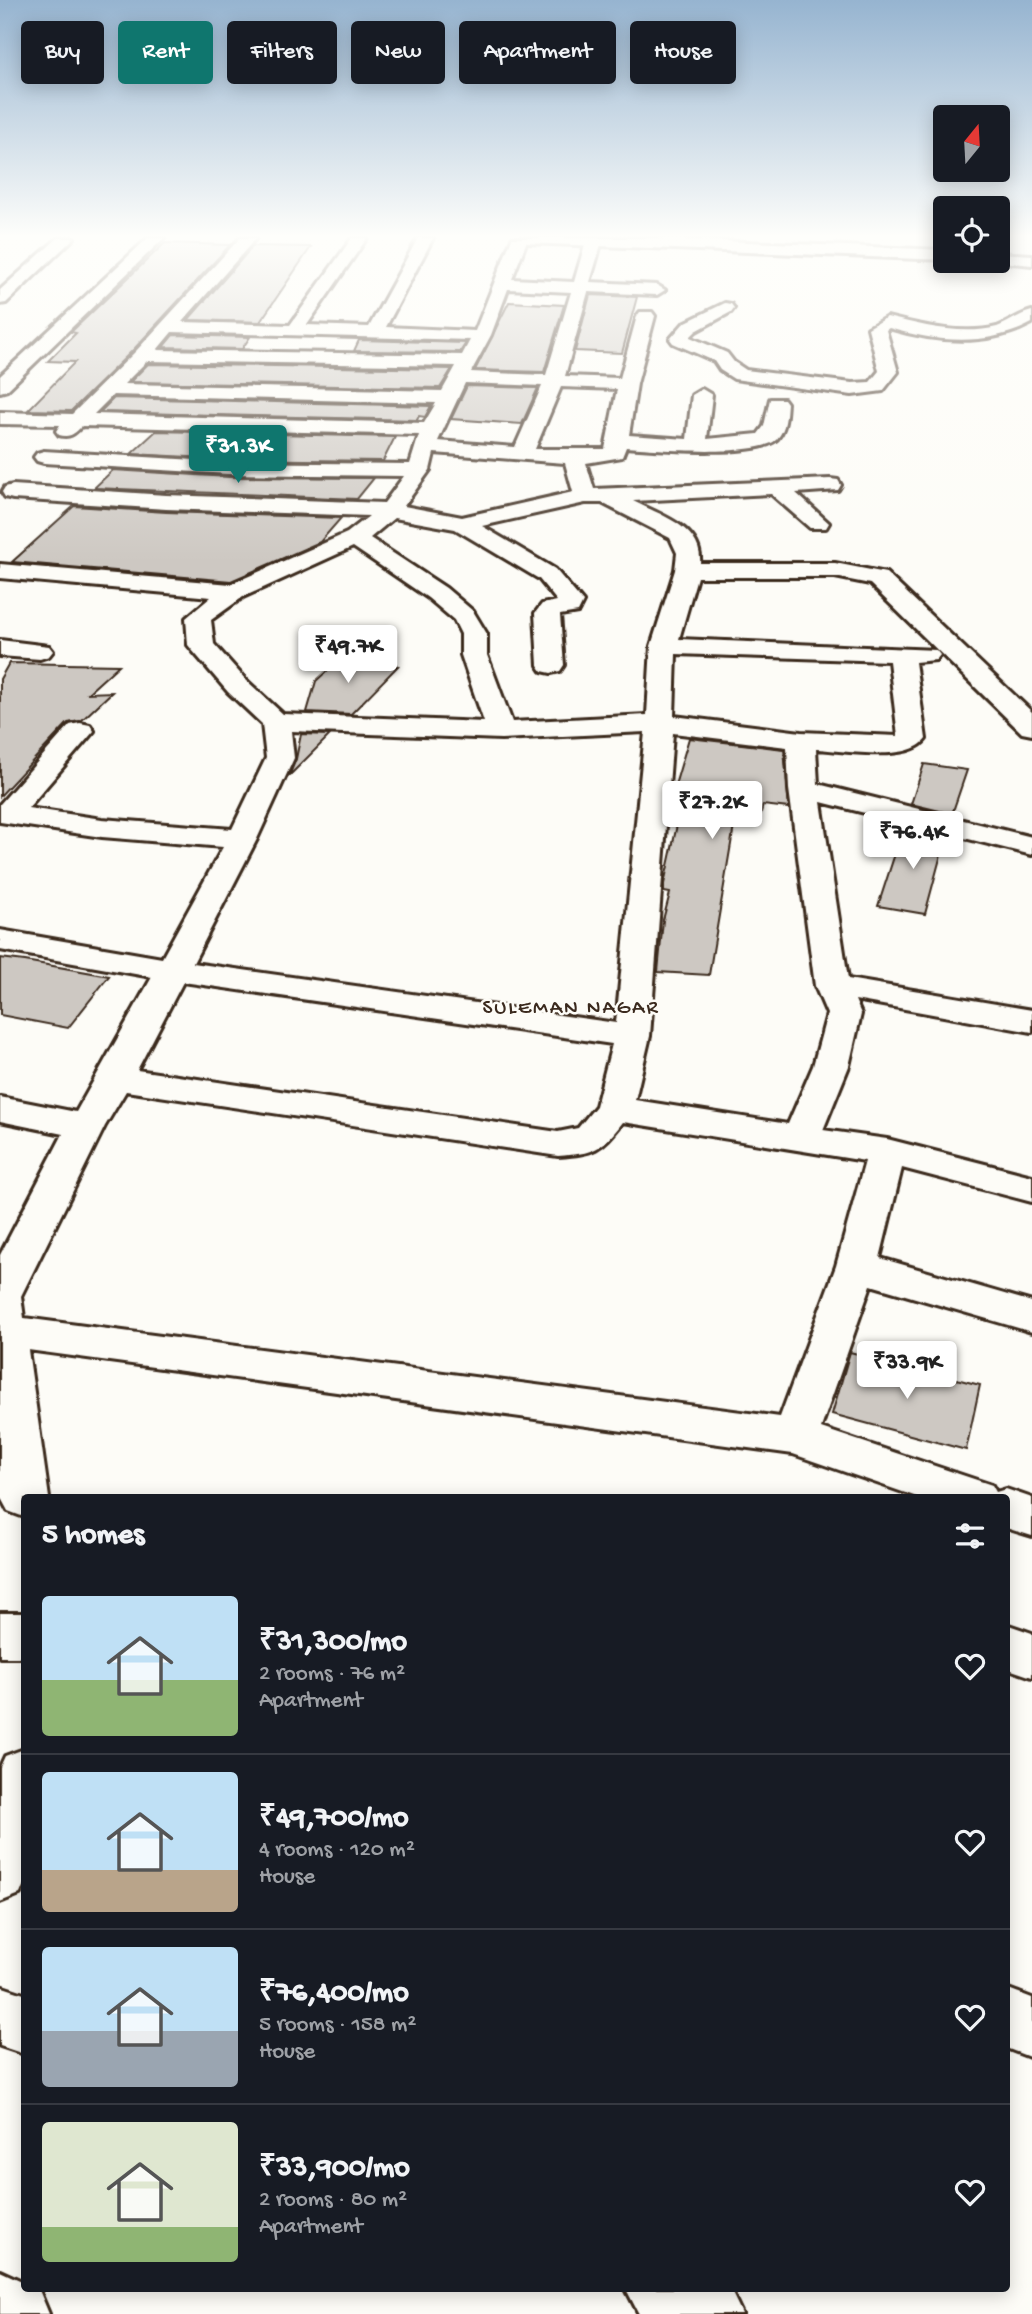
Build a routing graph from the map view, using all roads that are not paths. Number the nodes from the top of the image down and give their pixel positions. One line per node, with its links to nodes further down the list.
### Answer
1 (42, 346): 11 (street)
2 (150, 346): 8 (street)
3 (476, 346): 9 (street)
4 (564, 346): 10 (street)
5 (638, 346): 12 (street)
6 (694, 346): 7 (street)
7 (882, 346)
8 (142, 355): 9 (street); 13 (street)
9 (462, 369): 10 (street); 15 (street)
10 (554, 381): 12 (street); 22 (street)
11 (1, 384)
12 (628, 384): 19 (street)
13 (109, 389): 15 (street); 18 (street)
14 (702, 395): 20 (street)
15 (447, 397): 21 (street)
16 (778, 403): 20 (street)
17 (0, 418): 18 (street)
18 (76, 421): 21 (street); 24 (street)
19 (617, 440): 20 (street); 23 (street)
20 (696, 446)
21 (425, 448): 22 (street); 24 (street); 29 (street)
22 (523, 453): 23 (street)
23 (573, 455): 27 (street)
24 (44, 457): 28 (street)
25 (830, 485): 26 (street)
26 (776, 488): 27 (street); 30 (street)
27 (596, 496): 31 (street); 33 (street)
28 (6, 499): 29 (street)
29 (390, 510): 31 (street); 32 (street)
30 (818, 523)
31 (462, 524): 41 (street)
32 (355, 538): 35 (street); 46 (street)
33 (687, 570): 36 (street); 40 (street)
34 (0, 571): 35 (street)
35 (234, 592): 42 (street)
36 (664, 646): 39 (street); 43 (street)
37 (0, 648): 38 (street)
38 (40, 652)
39 (901, 655): 40 (street); 47 (street)
40 (960, 656): 44 (street)
41 (551, 665)
42 (276, 722): 46 (street); 50 (street)
43 (660, 723): 46 (street); 47 (street); 56 (street)
44 (1032, 727)
45 (80, 731): 49 (street)
46 (501, 732)
47 (801, 740): 48 (street)
48 (804, 789): 51 (street); 54 (street)
49 (3, 813): 50 (street)
50 (242, 839): 53 (street)
51 (1032, 846)
52 (0, 940): 53 (street)
53 (173, 970): 56 (street); 57 (street)
54 (832, 986): 55 (street); 61 (street)
55 (1032, 1021)
56 (632, 1036): 59 (street)
57 (115, 1078): 59 (street); 60 (street)
58 (0, 1109): 60 (street)
59 (614, 1109): 61 (street)
60 (86, 1126): 65 (street)
61 (801, 1137): 62 (street)
62 (887, 1152): 63 (street); 64 (street)
63 (1032, 1189)
64 (856, 1266): 66 (street); 67 (street)
65 (2, 1308): 67 (street); 68 (street)
66 (1032, 1317)
67 (795, 1437): 69 (street)
68 (25, 1494)
69 (963, 1494)
70 (1010, 1509): 71 (street)
71 (1032, 1517)
72 (0, 1635): 73 (street)
73 (21, 1635)
74 (1010, 1647): 75 (street)
75 (1032, 1655)
76 (21, 1787): 77 (street)
77 (0, 1875)
78 (0, 2016): 80 (street)
79 (1010, 2020): 81 (street)
80 (21, 2023)
81 (1032, 2028)
82 (666, 2292): 85 (street)
83 (0, 2305): 84 (street)
84 (15, 2314)
85 (708, 2314)

